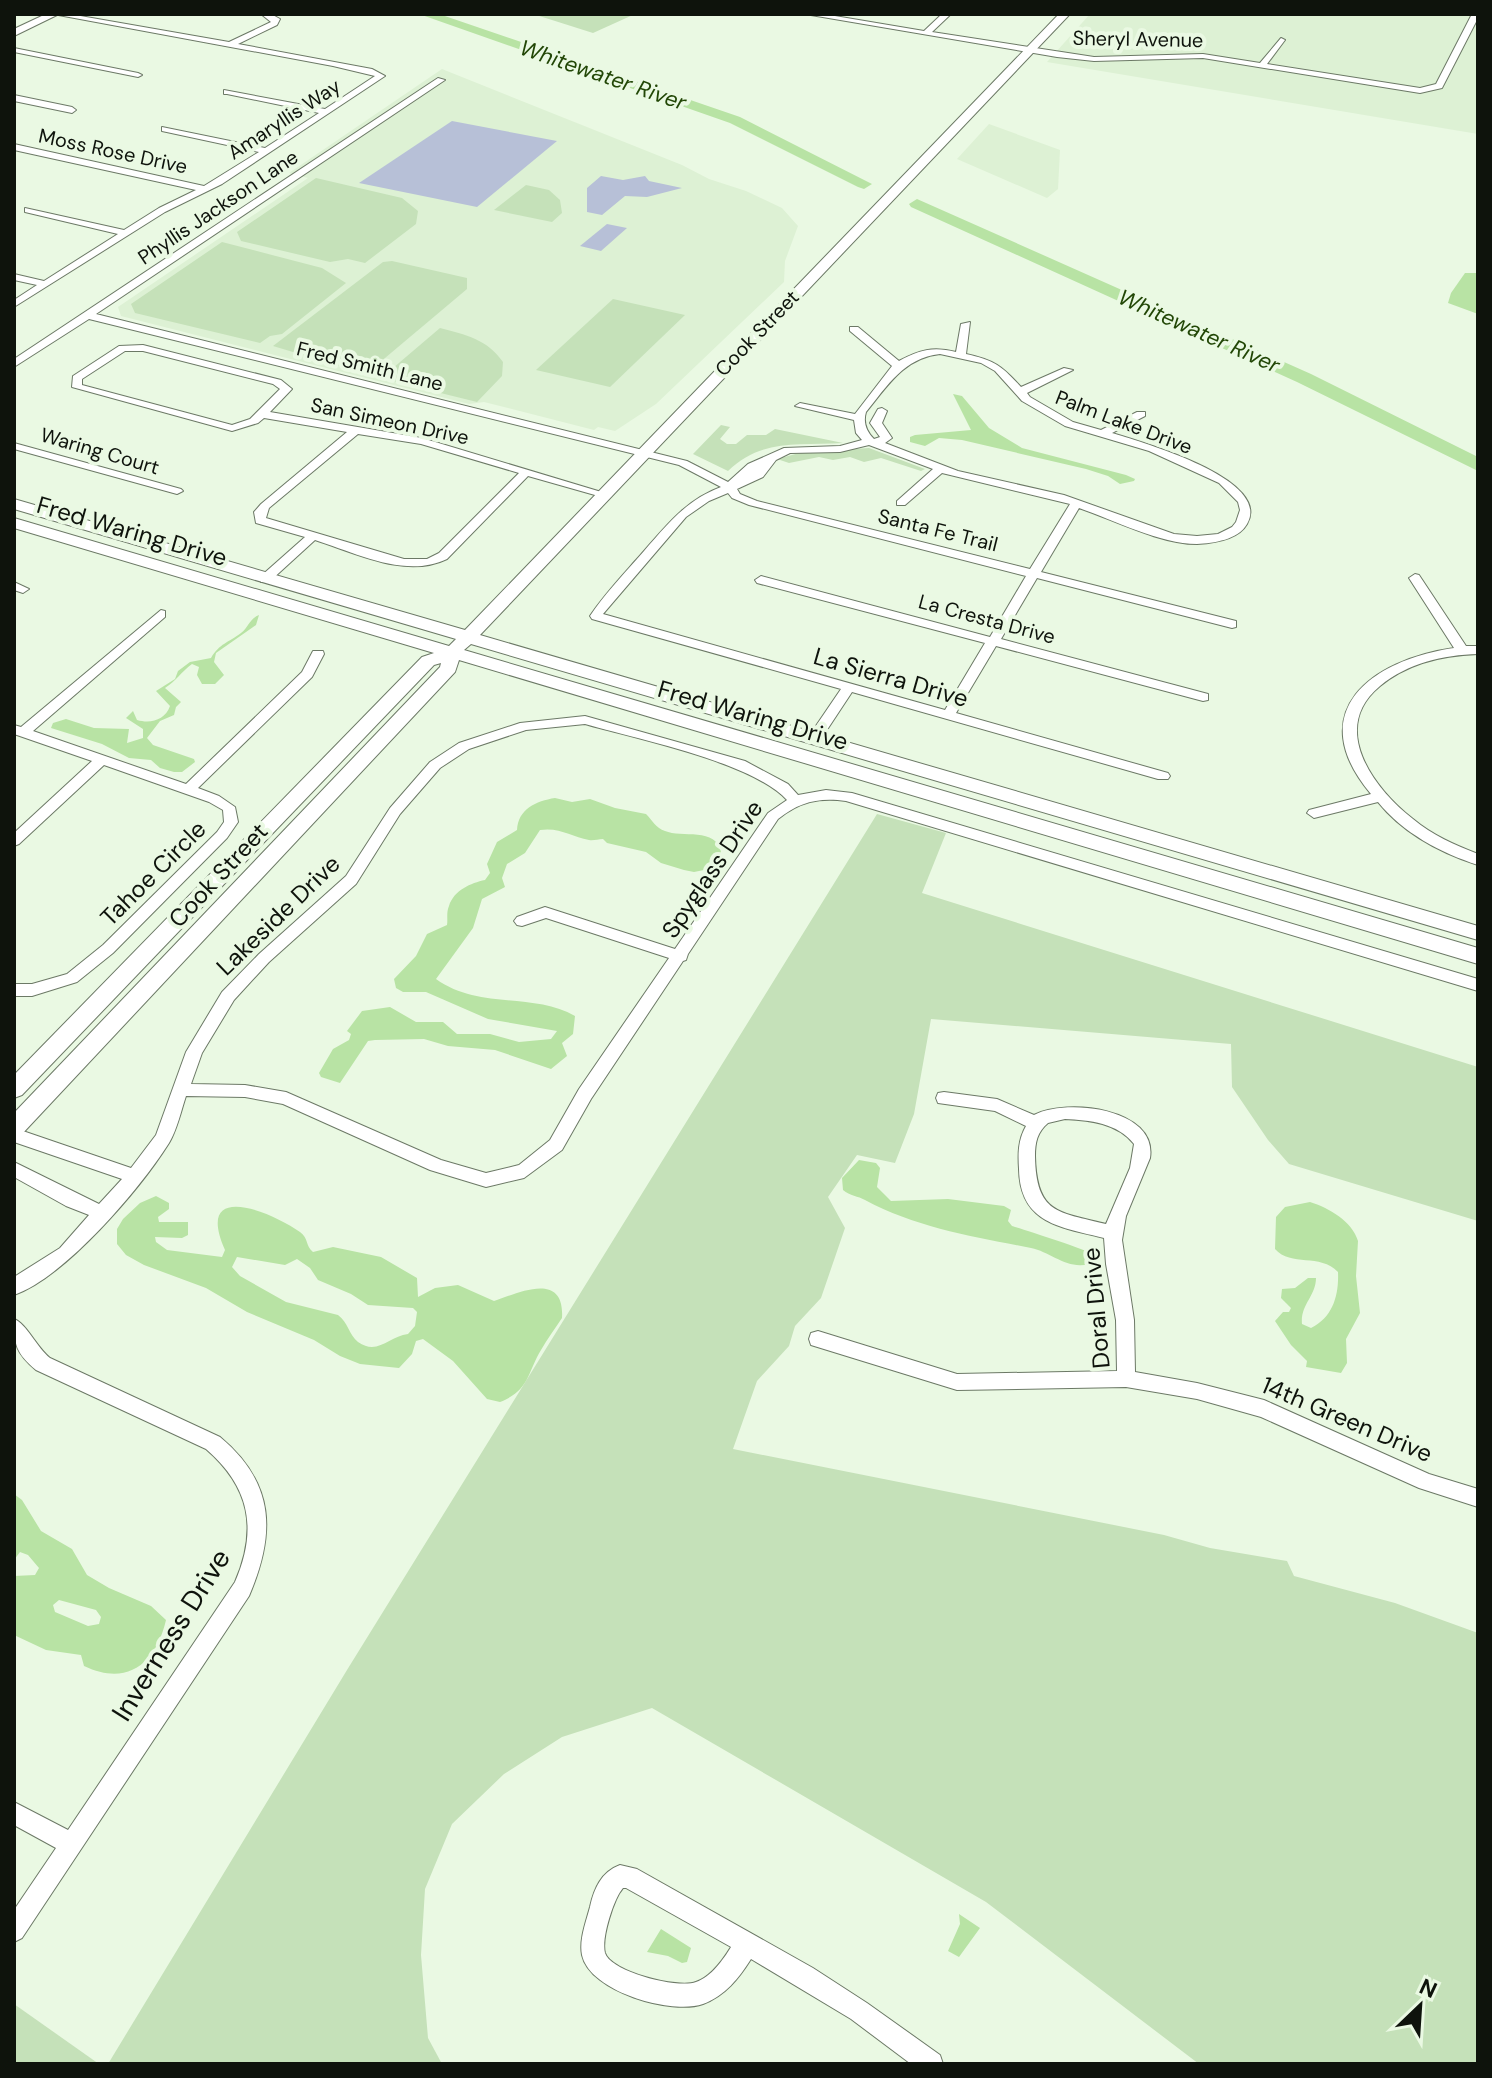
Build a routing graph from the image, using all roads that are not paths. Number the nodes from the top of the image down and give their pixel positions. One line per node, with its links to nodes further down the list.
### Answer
1 (56, 14): 9 (street); 12 (street)
2 (265, 14): 12 (street)
3 (809, 14): 8 (street, Sheryl Avenue)
4 (894, 14): 8 (street)
5 (947, 14): 10 (street)
6 (1065, 14): 14 (main road, Cook Street)
7 (1476, 14): 15 (street, Sheryl Avenue)
8 (880, 26): 10 (street, Sheryl Avenue)
9 (14, 33)
10 (925, 34): 14 (street, Sheryl Avenue)
11 (1281, 40): 15 (street)
12 (230, 45): 21 (street, Amaryllis Way)
13 (14, 50): 16 (street)
14 (1031, 50): 15 (street, Sheryl Avenue); 50 (main road, Cook Street)
15 (1262, 65)
16 (138, 75)
17 (441, 80): 33 (street, Phyllis Jackson Lane)
18 (227, 92): 21 (street)
19 (14, 98): 20 (street)
20 (72, 110)
21 (327, 112): 24 (street, Amaryllis Way)
22 (165, 129): 24 (street)
23 (14, 147): 25 (street, Moss Rose Drive)
24 (267, 151): 26 (street, Amaryllis Way)
25 (193, 187): 26 (street, Moss Rose Drive); 28 (street)
26 (205, 189): 28 (street, Amaryllis Way)
27 (28, 210): 29 (street)
28 (162, 210): 29 (street)
29 (125, 233): 31 (street)
30 (14, 277): 31 (street)
31 (45, 284): 32 (street)
32 (14, 304)
33 (87, 315): 37 (street, Phyllis Jackson Lane); 50 (street, Fred Smith Lane)
34 (966, 324): 36 (street)
35 (854, 329): 38 (street)
36 (961, 355): 38 (street, Palm Lake Drive); 40 (street, Palm Lake Drive)
37 (17, 359)
38 (898, 366): 45 (street)
39 (1068, 370): 40 (street)
40 (1020, 392): 47 (street, Palm Lake Drive)
41 (800, 406): 45 (street)
42 (882, 411): 48 (street)
43 (262, 414): 43 (street); 46 (street, San Simeon Drive)
44 (1141, 414): 47 (street)
45 (859, 418): 48 (street)
46 (356, 430): 53 (street, San Simeon Drive); 61 (street)
47 (1100, 435): 57 (street, Palm Lake Drive)
48 (873, 443): 51 (street); 52 (street, Palm Lake Drive)
49 (14, 446): 55 (street, Waring Court)
50 (643, 453): 54 (street, Santa Fe Trail); 56 (main road, Cook Street)
51 (770, 461): 54 (street); 54 (street)
52 (940, 469): 57 (street, Palm Lake Drive); 58 (street)
53 (525, 473): 56 (street, San Simeon Drive); 61 (street)
54 (729, 487): 64 (street, Santa Fe Trail); 76 (street, La Sierra Drive)
55 (177, 491)
56 (602, 494): 70 (main road, Cook Street)
57 (1077, 502): 64 (street)
58 (901, 503)
59 (14, 504): 62 (main road, Fred Waring Drive)
60 (14, 523): 62 (main road); 63 (main road, Fred Waring Drive)
61 (316, 539): 66 (street)
62 (152, 545): 66 (main road, Fred Waring Drive)
63 (161, 566): 66 (main road); 74 (main road, Fred Waring Drive)
64 (1033, 575): 69 (street, Santa Fe Trail); 71 (street)
65 (1415, 578): 72 (street)
66 (270, 580): 70 (main road, Fred Waring Drive)
67 (761, 580): 71 (street, La Cresta Drive)
68 (161, 614): 80 (street)
69 (1232, 624)
70 (467, 638): 74 (main road, Cook Street); 81 (main road, Fred Waring Drive)
71 (994, 642): 77 (street, La Cresta Drive); 79 (street)
72 (1462, 650): 73 (street); 85 (street)
73 (1478, 650)
74 (451, 653): 78 (main road, Fred Waring Drive); 96 (main road, Cook Street); 100 (main road, Cook Street)
75 (318, 654): 84 (street)
76 (848, 688): 79 (street, La Sierra Drive); 81 (street)
77 (1203, 697)
78 (611, 701): 81 (main road); 92 (main road, Fred Waring Drive)
79 (948, 716): 83 (street, La Sierra Drive)
80 (18, 730): 82 (street, Tahoe Circle)
81 (814, 739): 91 (main road, Fred Waring Drive)
82 (102, 760): 84 (street, Tahoe Circle); 88 (street)
83 (1163, 776)
84 (188, 790): 95 (street, Tahoe Circle)
85 (1380, 797): 87 (street); 89 (street)
86 (795, 800): 93 (street, Spyglass Drive); 94 (street, Spyglass Drive); 97 (street, Lakeside Drive)
87 (1314, 813)
88 (14, 841)
89 (1478, 860)
90 (522, 921): 93 (street)
91 (1478, 933)
92 (1472, 953)
93 (681, 956): 97 (street, Spyglass Drive)
94 (1478, 985)
95 (14, 990)
96 (14, 1089)
97 (179, 1090): 103 (street, Lakeside Drive)
98 (944, 1098): 99 (street)
99 (1036, 1123): 105 (street, Doral Drive); 105 (street, Doral Drive)
100 (14, 1128)
101 (14, 1135): 103 (street)
102 (14, 1169): 104 (street)
103 (135, 1176): 104 (street, Lakeside Drive)
104 (102, 1213): 106 (street, Lakeside Drive)
105 (1113, 1233): 109 (street, Doral Drive)
106 (14, 1287)
107 (14, 1327): 112 (street, Inverness Drive)
108 (818, 1339): 109 (street, 14th Green Drive)
109 (1126, 1379): 110 (street, 14th Green Drive)
110 (1477, 1493)
111 (14, 1813): 112 (street)
112 (71, 1844): 113 (street, Inverness Drive)
113 (14, 1930)
114 (747, 1944): 114 (street); 115 (street)
115 (931, 2064)

